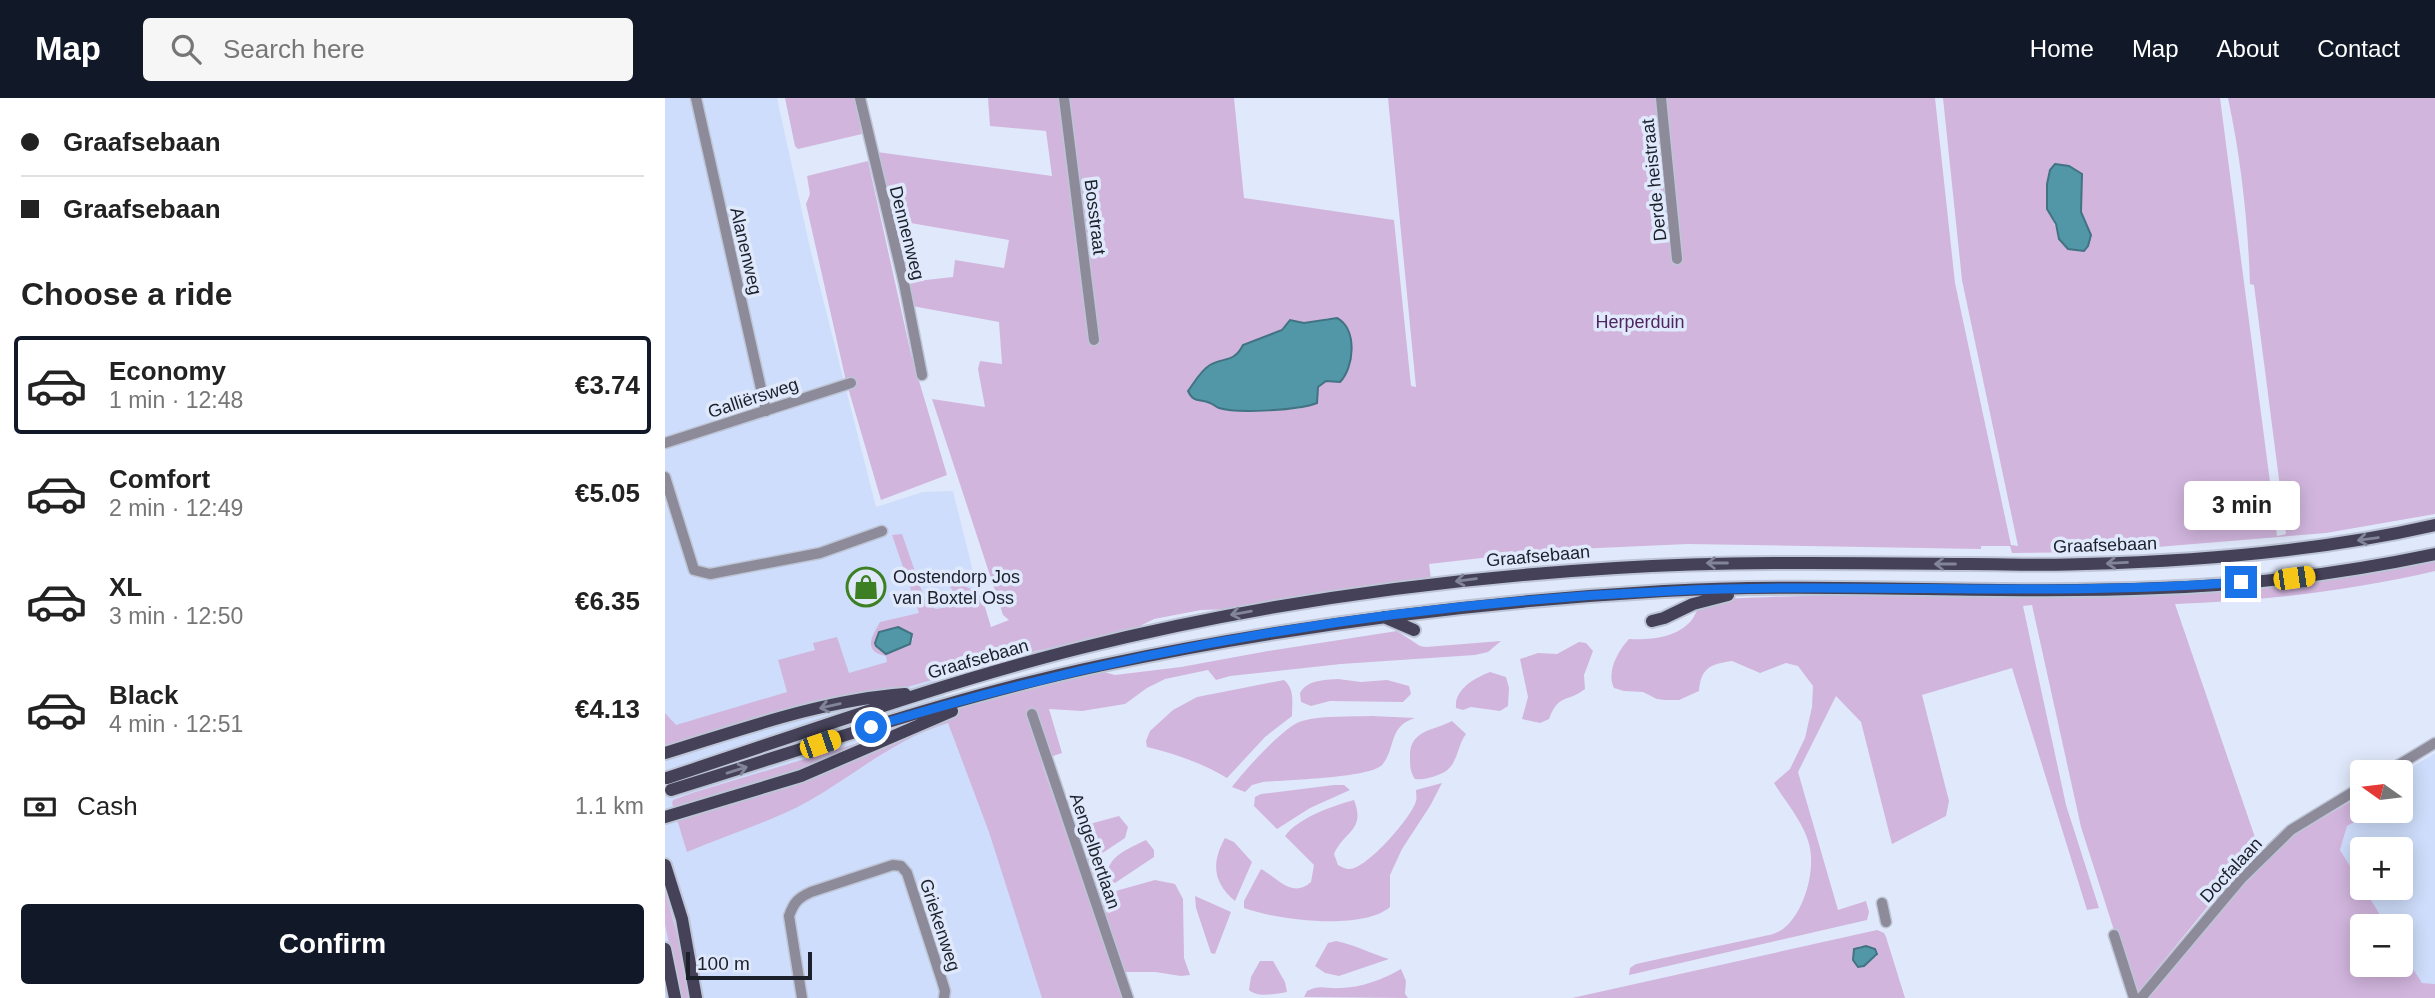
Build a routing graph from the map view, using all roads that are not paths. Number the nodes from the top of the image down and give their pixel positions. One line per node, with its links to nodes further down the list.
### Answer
1 (695, 98): 9 (street, Alanenweg)
2 (860, 98): 7 (street, Dennenweg)
3 (1064, 98): 6 (street, Bosstraat)
4 (1661, 98): 5 (street, Derde heistraat)
5 (1677, 258)
6 (1094, 340)
7 (922, 375)
8 (851, 383): 9 (street, Galliërsweg)
9 (766, 411): 10 (street, Galliërsweg)
10 (665, 443)
11 (665, 477): 13 (street)
12 (2435, 526): 19 (main road, Graafsebaan, one-way to 19)
13 (882, 531)
14 (2435, 554): 15 (main road, Graafsebaan)
15 (1767, 588): 16 (main road, Graafsebaan); 17 (main road)
16 (1380, 616): 18 (main road); 20 (main road, Graafsebaan)
17 (1652, 621)
18 (1414, 630)
19 (922, 693): 20 (main road, Graafsebaan, one-way to 20); 23 (main road, one-way to 23)
20 (987, 694): 26 (main road)
21 (1032, 714): 36 (street, Aengelbertlaan)
22 (2435, 743): 24 (street)
23 (665, 753)
24 (2407, 760)
25 (2350, 794): 38 (street, Docfalaan)
26 (665, 817)
27 (665, 865): 33 (main road)
28 (1882, 903): 29 (street)
29 (1886, 922)
30 (2114, 935): 37 (street)
31 (665, 949): 32 (main road)
32 (674, 998)
33 (697, 998)
34 (802, 998): 35 (street, Griekenweg)
35 (944, 998)
36 (1128, 998)
37 (2134, 998)
38 (2141, 998)

